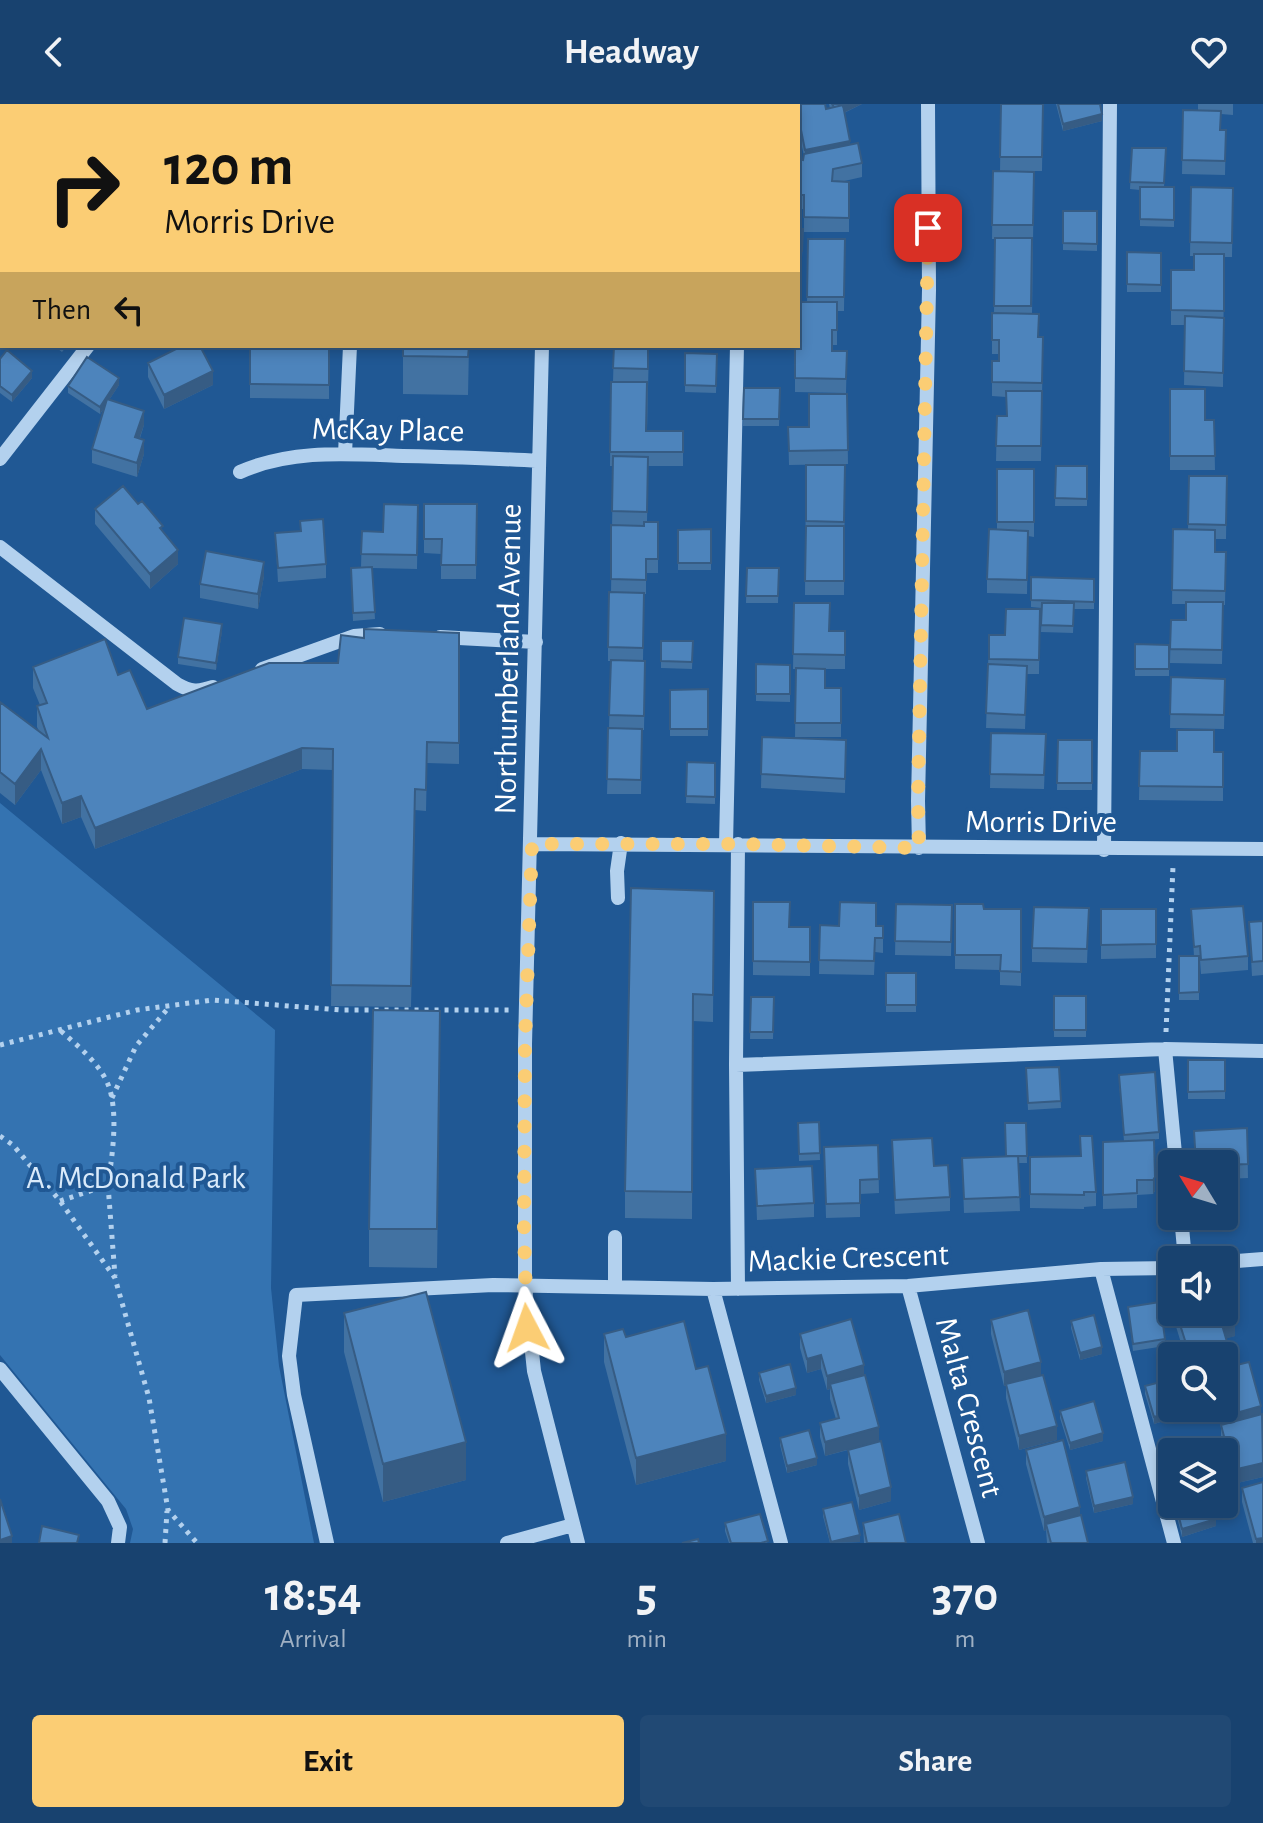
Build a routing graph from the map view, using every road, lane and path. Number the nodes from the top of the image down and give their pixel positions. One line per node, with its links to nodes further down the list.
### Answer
1 (928, 104): 21 (street)
2 (1110, 104): 23 (street)
3 (86, 348): 8 (street)
4 (350, 348): 7 (street)
5 (542, 348): 9 (street, Northumberland Avenue)
6 (737, 348): 19 (street)
7 (345, 454): 9 (street, McKay Place); 10 (street, McKay Place)
8 (0, 459)
9 (539, 461): 14 (street, Northumberland Avenue)
10 (240, 472)
11 (0, 547): 16 (street)
12 (401, 635): 15 (street)
13 (431, 636): 14 (street)
14 (536, 642): 18 (street, Northumberland Avenue)
15 (251, 672)
16 (223, 683)
17 (621, 843): 18 (street, Morris Drive); 19 (street, Morris Drive); 24 (street)
18 (532, 844): 43 (street, Northumberland Avenue)
19 (732, 844): 21 (street, Morris Drive); 31 (street)
20 (1174, 847): 22 (street, Morris Drive); 23 (street, Morris Drive); 29 (path)
21 (919, 848): 23 (street, Morris Drive)
22 (1263, 849)
23 (1104, 850)
24 (618, 898)
25 (171, 1006): 26 (path); 27 (path); 32 (path)
26 (498, 1009)
27 (61, 1031): 28 (path); 32 (path)
28 (0, 1045)
29 (1165, 1049): 30 (street); 31 (street); 34 (street)
30 (1263, 1051)
31 (736, 1065): 47 (street)
32 (111, 1099): 35 (path)
33 (0, 1136): 36 (path)
34 (1175, 1150)
35 (108, 1185): 36 (path); 42 (path)
36 (60, 1201): 42 (path)
37 (615, 1237): 45 (street)
38 (1263, 1259): 39 (street)
39 (1238, 1261)
40 (1158, 1268): 41 (street, Mackie Crescent)
41 (1101, 1269): 44 (street, Mackie Crescent); 59 (street)
42 (115, 1278): 49 (path)
43 (525, 1286): 45 (street, Mackie Crescent); 50 (street, Northumberland Avenue); 54 (street, Mackie Crescent)
44 (908, 1286): 47 (street, Mackie Crescent); 58 (street, Malta Crescent)
45 (615, 1287): 46 (street, Mackie Crescent)
46 (713, 1289): 47 (street, Mackie Crescent); 57 (street)
47 (738, 1289)
48 (0, 1369): 51 (street)
49 (168, 1510): 52 (path); 53 (path)
50 (573, 1525): 55 (street); 56 (street, Northumberland Avenue)
51 (118, 1543)
52 (165, 1543)
53 (197, 1543)
54 (327, 1543)
55 (507, 1543)
56 (578, 1543)
57 (781, 1543)
58 (978, 1543)
59 (1174, 1543)

